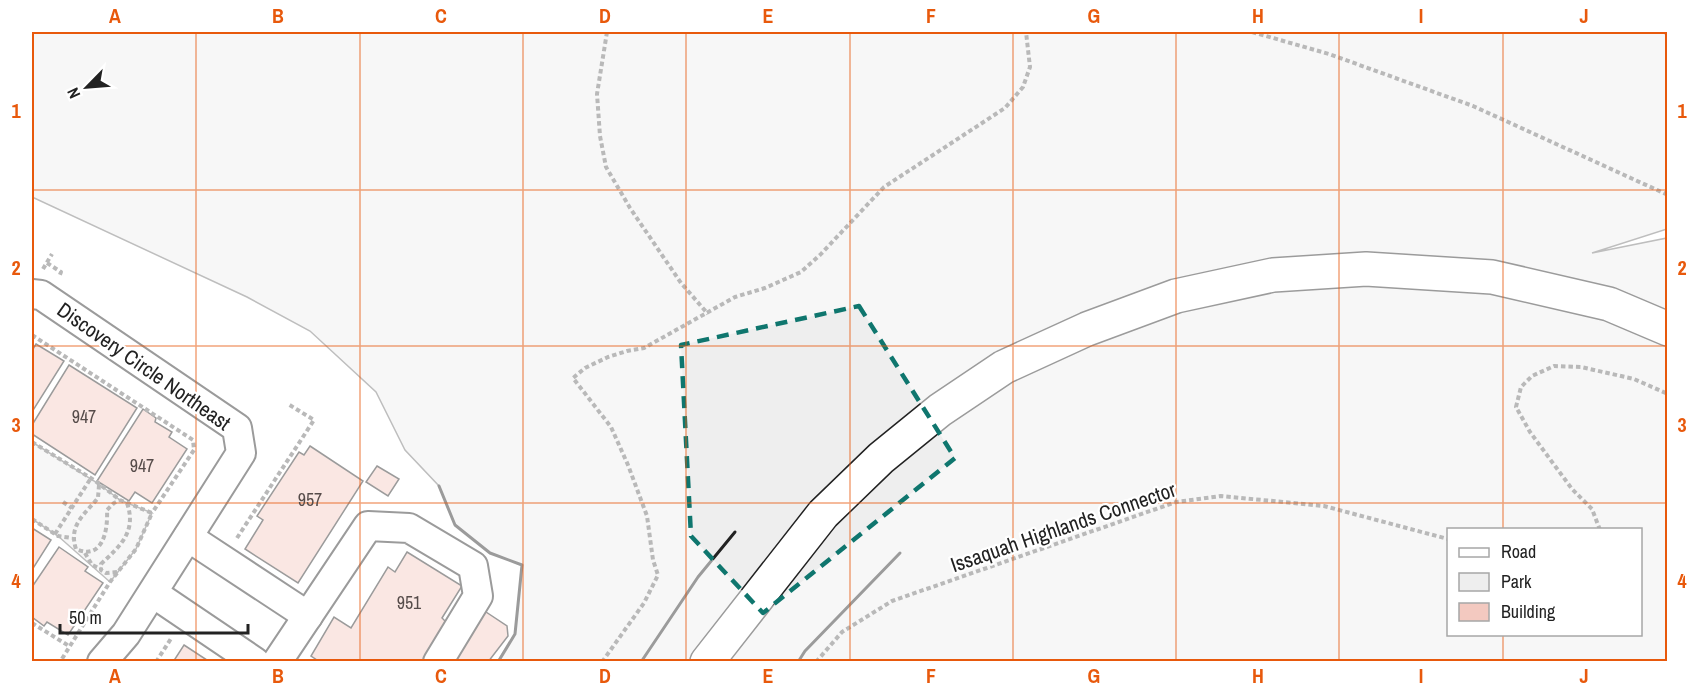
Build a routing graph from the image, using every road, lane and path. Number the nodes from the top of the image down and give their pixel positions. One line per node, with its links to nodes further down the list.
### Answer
1 (607, 32): 6 (path)
2 (1026, 32): 6 (path)
3 (1252, 32): 4 (path)
4 (1668, 195)
5 (32, 294): 22 (street, Discovery Circle Northeast)
6 (708, 314): 40 (path)
7 (1668, 329): 41 (main road)
8 (32, 335): 18 (path)
9 (1668, 394): 20 (path)
10 (288, 404): 26 (path)
11 (32, 442): 12 (path)
12 (91, 478): 13 (path); 17 (path)
13 (99, 484): 14 (path); 23 (path)
14 (120, 500): 16 (path); 25 (path)
15 (63, 502): 17 (path)
16 (127, 503): 18 (path); 27 (path)
17 (72, 508): 21 (path)
18 (152, 513): 28 (path)
19 (32, 519): 21 (path)
20 (1599, 528)
21 (55, 534): 23 (path)
22 (188, 537): 26 (street); 29 (street, Discovery Circle Northeast)
23 (72, 538): 25 (path)
24 (1447, 538): 42 (path, Issaquah Highlands Connector)
25 (84, 553): 27 (path)
26 (223, 560): 31 (street)
27 (101, 570): 28 (path)
28 (117, 572): 33 (path)
29 (153, 593): 30 (street); 35 (street, Discovery Circle Northeast)
30 (186, 615): 36 (path); 37 (street)
31 (308, 615): 38 (street); 39 (street)
32 (32, 623): 33 (path)
33 (69, 646): 34 (path)
34 (60, 662)
35 (102, 662)
36 (156, 662)
37 (255, 662)
38 (277, 662)
39 (438, 662)
40 (602, 662)
41 (707, 662)
42 (816, 662)

